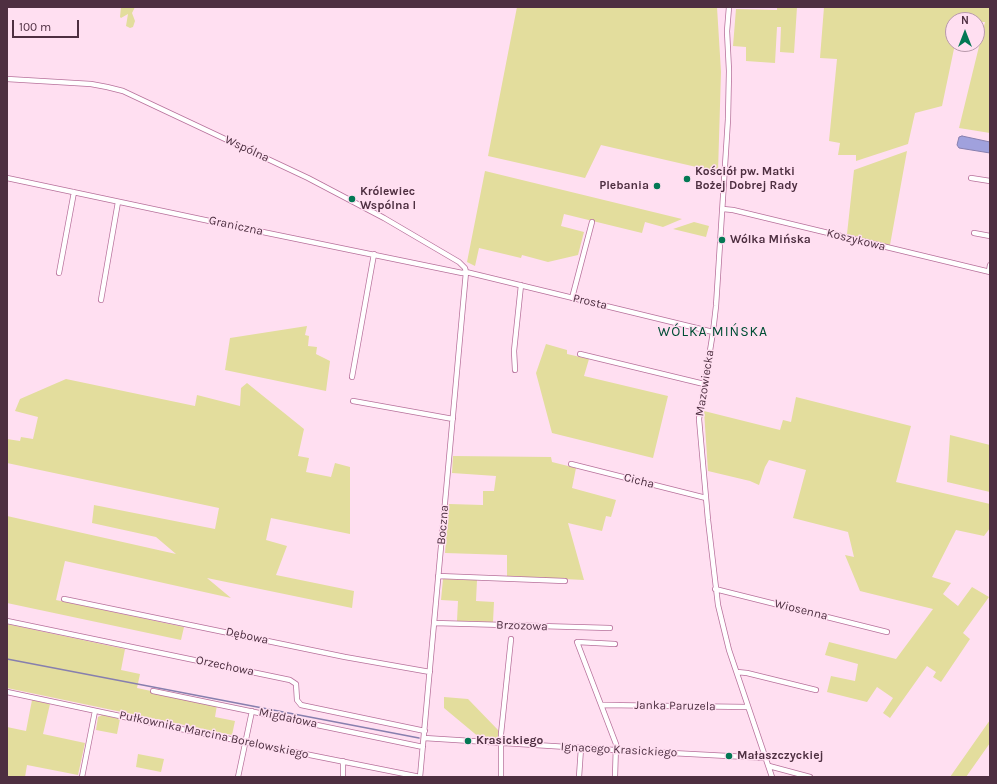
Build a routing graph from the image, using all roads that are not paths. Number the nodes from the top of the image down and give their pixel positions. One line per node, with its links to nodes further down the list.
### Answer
1 (729, 7): 8 (street, Mazowiecka)
2 (7, 79): 14 (street, Wspólna)
3 (7, 178): 6 (street, Graniczna)
4 (971, 178): 5 (street)
5 (990, 182)
6 (74, 192): 7 (street, Graniczna); 16 (street)
7 (118, 202): 12 (street, Graniczna); 19 (street)
8 (723, 209): 15 (street, Koszykowa); 20 (street, Mazowiecka)
9 (592, 222): 18 (street)
10 (974, 233): 11 (street)
11 (990, 236)
12 (374, 254): 14 (street, Graniczna); 23 (street)
13 (990, 264): 15 (street)
14 (466, 272): 17 (street, Prosta); 26 (street, Boczna)
15 (989, 272)
16 (59, 273)
17 (521, 285): 18 (street, Prosta); 22 (street)
18 (572, 298): 20 (street, Prosta)
19 (101, 300)
20 (713, 332): 24 (street, Mazowiecka)
21 (580, 354): 24 (street)
22 (515, 370)
23 (352, 377)
24 (704, 384): 28 (street, Mazowiecka)
25 (352, 401): 26 (street)
26 (453, 419): 29 (street, Boczna)
27 (571, 464): 28 (street, Cicha)
28 (706, 498): 31 (street, Mazowiecka)
29 (438, 576): 30 (street); 34 (street, Boczna)
30 (565, 581)
31 (715, 589): 36 (street, Wiosenna); 40 (street, Mazowiecka)
32 (64, 599): 39 (street, Dębowa)
33 (7, 621): 48 (street, Orzechowa)
34 (434, 623): 35 (street, Brzozowa); 39 (street, Boczna)
35 (610, 628)
36 (887, 632)
37 (511, 638): 51 (street)
38 (615, 644): 44 (street)
39 (430, 672): 48 (street, Boczna)
40 (737, 672): 41 (street); 45 (street, Mazowiecka)
41 (816, 690)
42 (153, 691): 47 (street, Migdałowa)
43 (7, 692): 46 (street, Pułkownika Marcina Borelowskiego)
44 (603, 705): 45 (street, Janka Paruzela); 54 (street)
45 (748, 707): 55 (street, Mazowiecka)
46 (95, 711): 50 (street, Pułkownika Marcina Borelowskiego); 58 (street)
47 (252, 711): 50 (street); 52 (street, Migdałowa)
48 (425, 731): 49 (street, Boczna)
49 (424, 738): 51 (street, Ignacego Krasickiego); 52 (street, Boczna)
50 (246, 741): 56 (street, Pułkownika Marcina Borelowskiego); 59 (street)
51 (501, 743): 53 (street, Ignacego Krasickiego); 62 (street)
52 (423, 746): 61 (street, Boczna)
53 (581, 748): 54 (street, Ignacego Krasickiego); 63 (street)
54 (615, 750): 55 (street, Ignacego Krasickiego); 64 (street)
55 (766, 758): 57 (street, Mazowiecka)
56 (343, 761): 60 (street); 61 (street, Pułkownika Marcina Borelowskiego)
57 (769, 766): 65 (street, Mazowiecka); 66 (street)
58 (82, 777)
59 (238, 777)
60 (343, 777)
61 (420, 777)
62 (501, 777)
63 (579, 777)
64 (615, 777)
65 (772, 777)
66 (810, 777)

